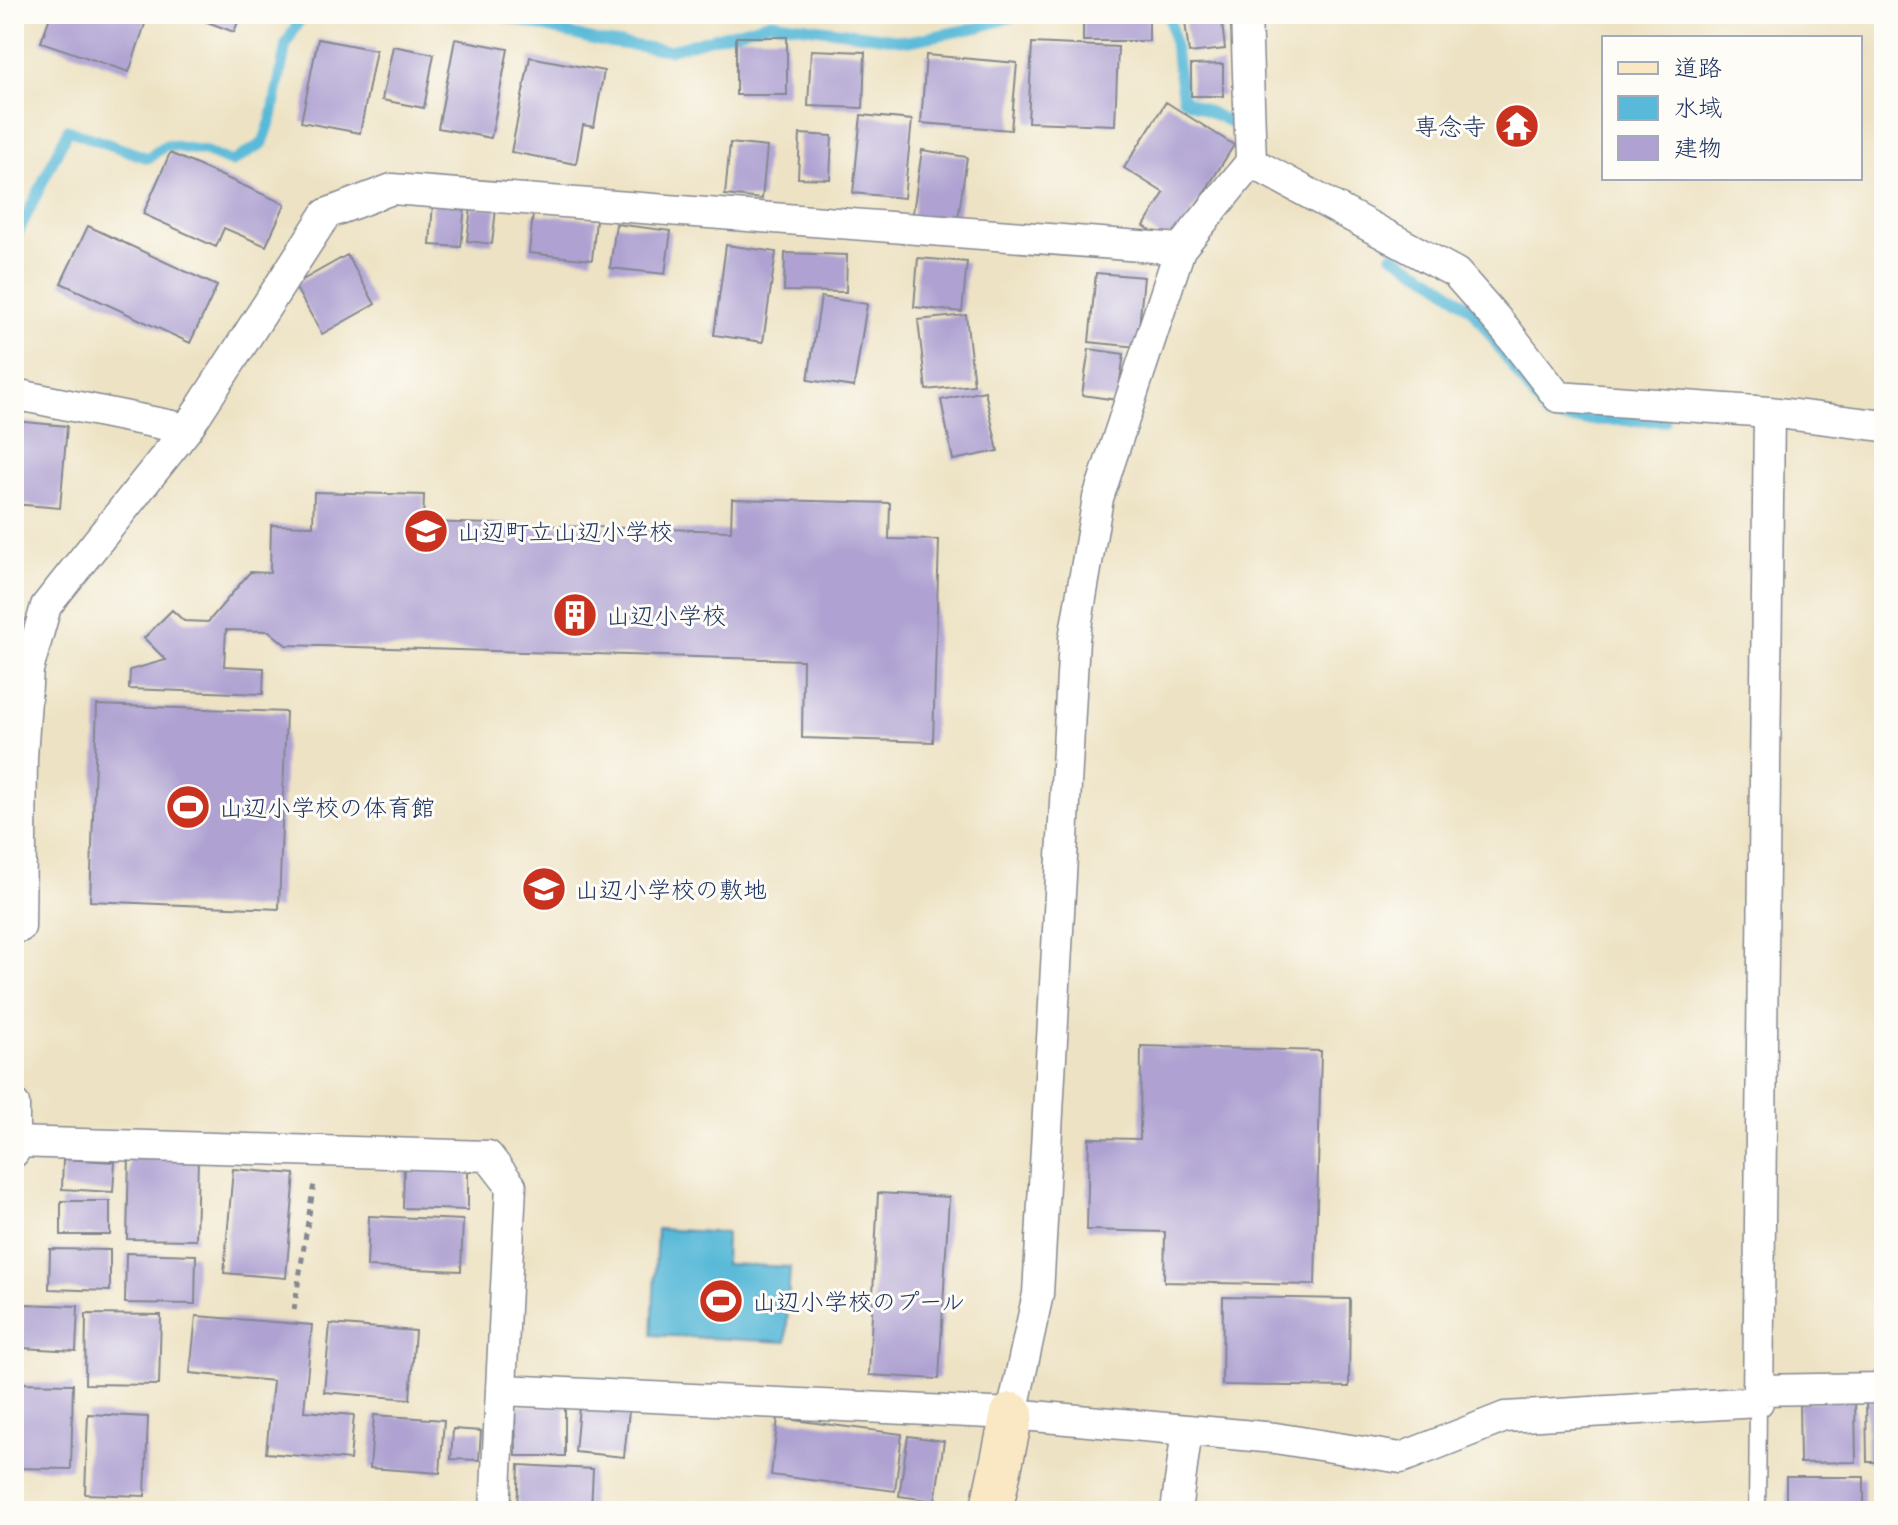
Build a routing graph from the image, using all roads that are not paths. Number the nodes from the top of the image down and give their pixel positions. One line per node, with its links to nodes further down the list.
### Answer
1 (1246, 14): 2 (street)
2 (1251, 162): 3 (street); 5 (street)
3 (1180, 249): 7 (street); 15 (street)
4 (14, 394): 7 (street)
5 (1769, 412): 6 (street); 14 (street)
6 (1884, 426)
7 (187, 429): 8 (street)
8 (14, 926)
9 (14, 1104): 10 (street)
10 (14, 1142): 11 (street); 13 (street)
11 (14, 1152)
12 (1884, 1388): 14 (street)
13 (502, 1390): 15 (street); 17 (street)
14 (1758, 1396): 16 (street); 20 (lane)
15 (1012, 1414): 16 (street); 18 (street)
16 (1187, 1430): 19 (street)
17 (495, 1511)
18 (991, 1511)
19 (1176, 1511)
20 (1757, 1511)

